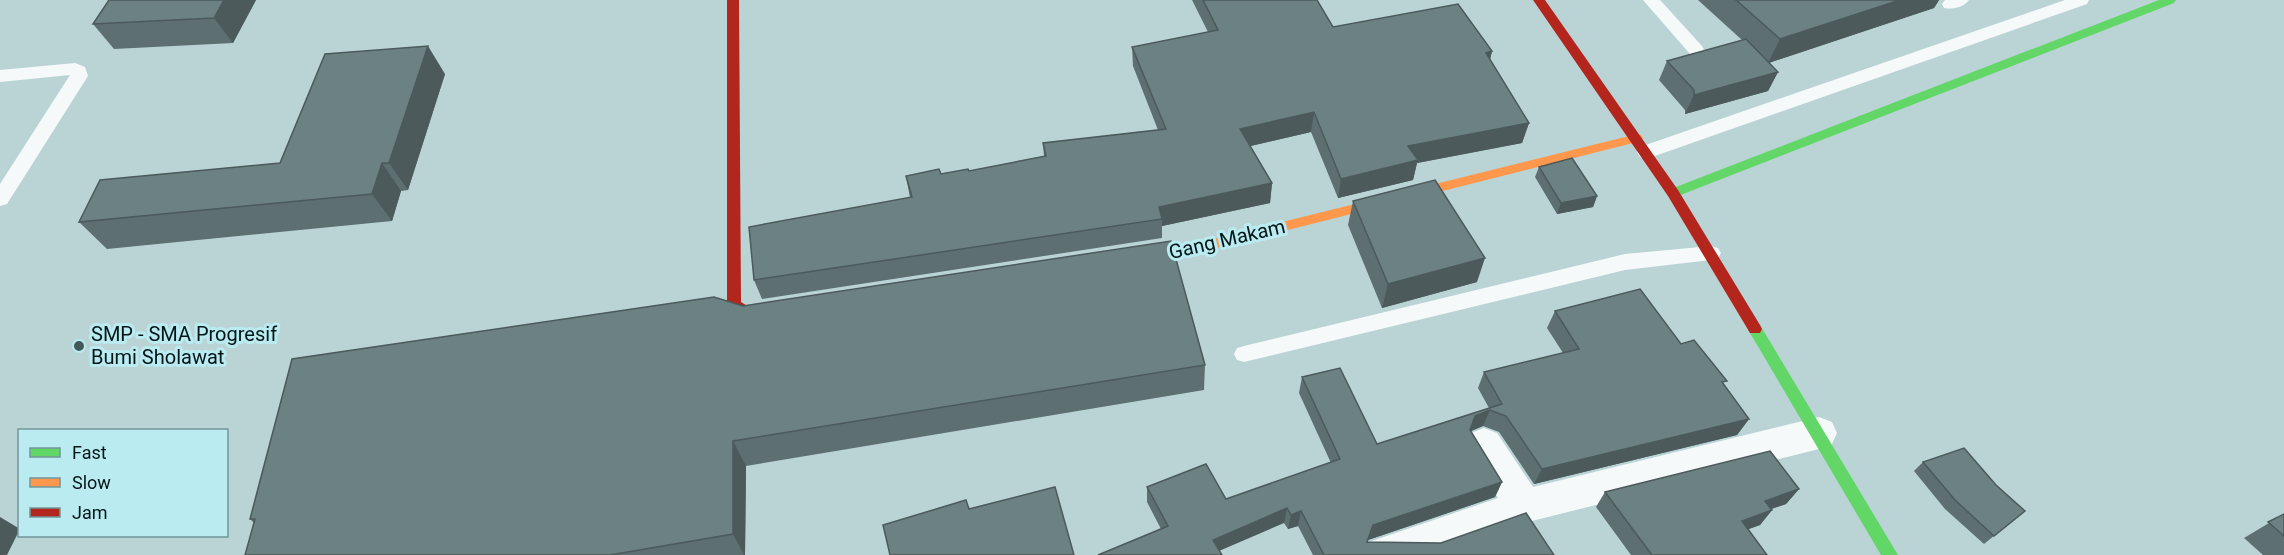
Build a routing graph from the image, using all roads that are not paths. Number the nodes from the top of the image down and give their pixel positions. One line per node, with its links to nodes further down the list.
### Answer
1 (733, 0): 13 (street)
2 (1539, 0): 8 (street)
3 (1651, 0): 6 (lane)
4 (2081, 0): 8 (lane)
5 (2170, 0): 9 (street)
6 (1696, 50)
7 (0, 76): 10 (lane)
8 (1642, 145): 9 (street); 12 (street, Gang Makam)
9 (1673, 192): 11 (street)
10 (0, 199)
11 (1711, 253): 14 (lane); 15 (street)
12 (1115, 261)
13 (789, 310)
14 (1244, 354)
15 (1819, 433): 17 (street); 19 (street)
16 (1484, 444): 17 (street)
17 (1524, 506): 18 (street)
18 (1383, 555)
19 (1890, 555)

